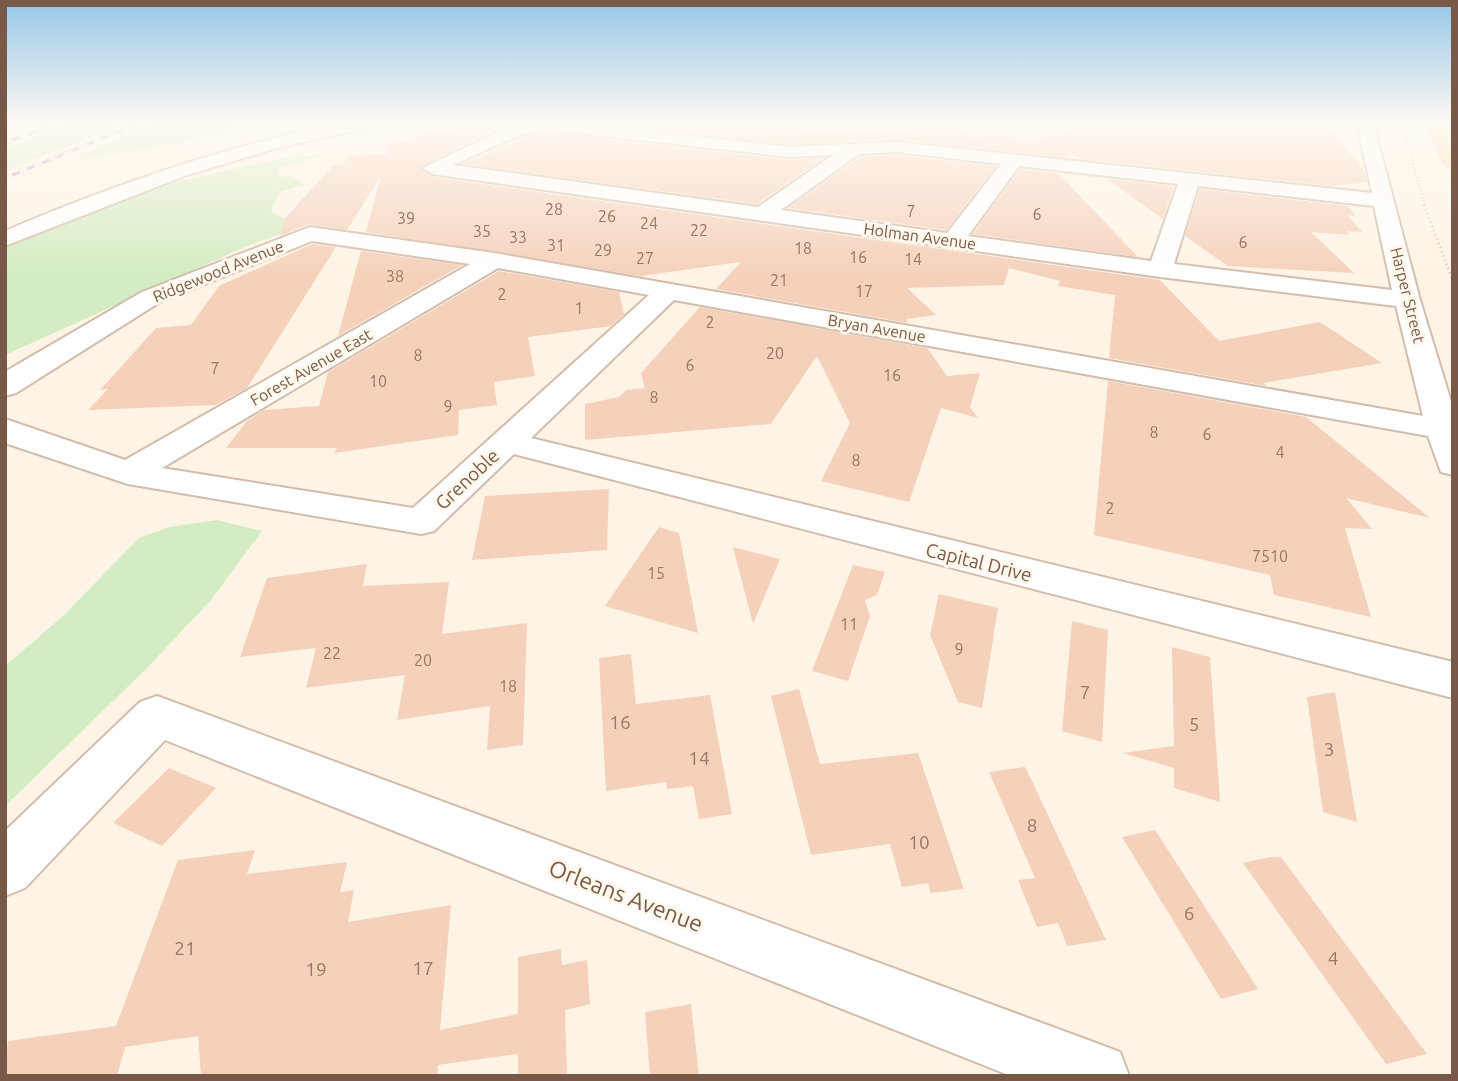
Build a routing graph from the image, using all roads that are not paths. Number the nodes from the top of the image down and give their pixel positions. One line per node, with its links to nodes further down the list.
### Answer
1 (168, 173): 11 (street)
2 (471, 173): 9 (street, Holman Avenue)
3 (820, 173): 9 (street)
4 (1004, 173): 12 (street)
5 (1139, 173): 7 (street)
6 (1378, 173): 8 (street, Harper Street)
7 (1190, 179): 8 (street); 14 (street)
8 (1385, 201): 16 (street, Harper Street)
9 (762, 214): 12 (street, Holman Avenue)
10 (310, 234): 13 (street, Bryan Avenue); 17 (street, Ridgewood Avenue)
11 (5, 239)
12 (954, 240): 14 (street, Holman Avenue)
13 (494, 260): 15 (street, Bryan Avenue); 22 (street, Forest Avenue East)
14 (1160, 270): 16 (street, Holman Avenue)
15 (669, 291): 19 (street, Bryan Avenue); 20 (street, Grenoble)
16 (1407, 300): 19 (street, Harper Street)
17 (12, 382)
18 (5, 429): 22 (street)
19 (1444, 429): 21 (street, Harper Street)
20 (506, 442): 22 (street, Grenoble); 23 (street, Capital Drive)
21 (1453, 465)
22 (128, 473)
23 (1453, 680)
24 (5, 869): 25 (street, Orleans Avenue)
25 (1096, 1076)

